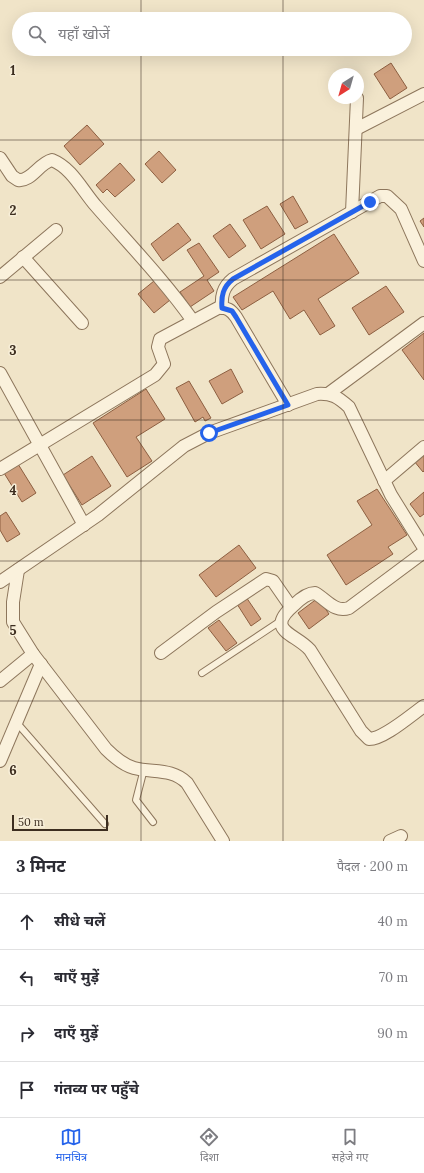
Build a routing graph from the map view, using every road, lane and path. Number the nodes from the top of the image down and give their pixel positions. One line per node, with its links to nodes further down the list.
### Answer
1 (424, 94): 3 (street)
2 (357, 104): 3 (street)
3 (356, 129): 5 (street)
4 (0, 158): 11 (street)
5 (352, 212): 8 (street); 10 (street)
6 (56, 230): 7 (street)
7 (23, 258): 9 (street); 12 (street)
8 (424, 261)
9 (0, 277)
10 (222, 308): 11 (street); 16 (street)
11 (193, 321): 17 (street)
12 (82, 323)
13 (424, 323): 15 (street)
14 (0, 373): 17 (street)
15 (328, 394): 16 (street); 20 (street)
16 (288, 405): 21 (street)
17 (40, 446): 19 (street); 21 (street)
18 (424, 446): 20 (street)
19 (0, 469)
20 (384, 481): 22 (street)
21 (84, 525): 24 (street)
22 (424, 548)
23 (424, 552): 26 (street)
24 (18, 570): 25 (street); 29 (street)
25 (0, 582)
26 (291, 607): 27 (street); 28 (street)
27 (282, 620): 31 (lane); 33 (street)
28 (161, 653)
29 (33, 654): 30 (street); 32 (street)
30 (40, 664): 34 (street); 36 (street)
31 (202, 673)
32 (0, 681)
33 (424, 706)
34 (17, 723): 35 (street); 38 (lane)
35 (0, 761)
36 (144, 769): 37 (lane); 39 (street)
37 (153, 822)
38 (106, 824)
39 (223, 841)

